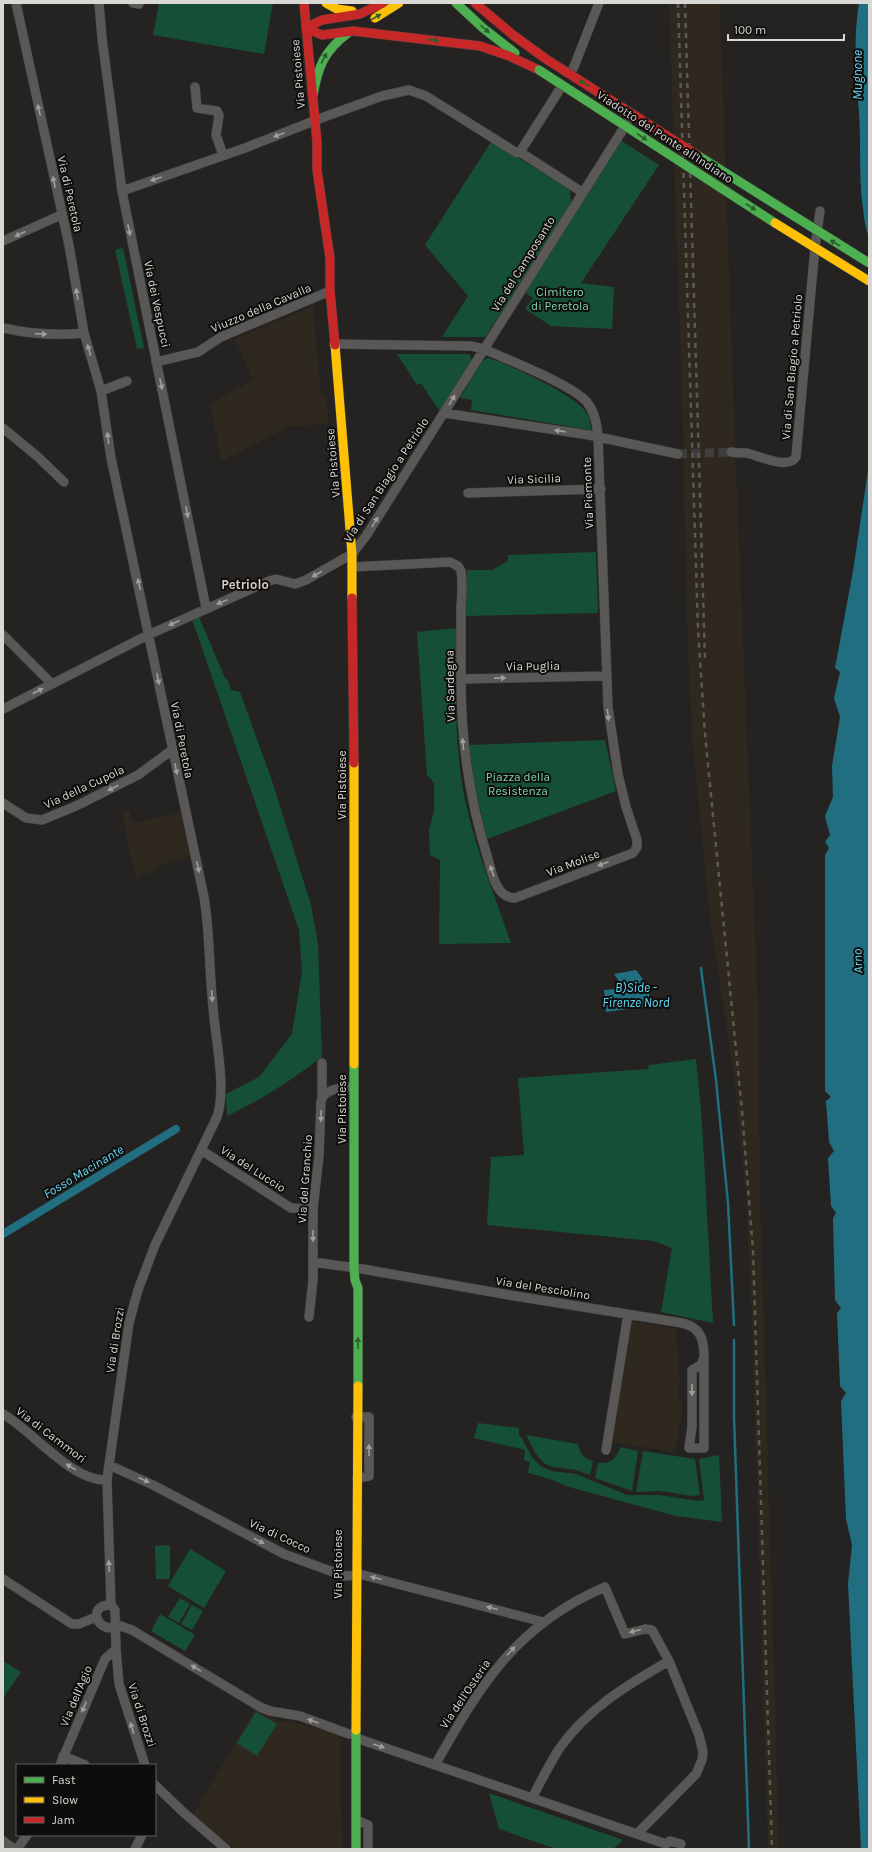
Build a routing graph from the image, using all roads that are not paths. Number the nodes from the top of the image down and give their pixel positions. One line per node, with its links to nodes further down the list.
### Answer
1 (16, 3): 25 (street, Via di Peretola, one-way to 1)
2 (99, 3): 22 (street, Via dei Vespucci)
3 (304, 3): 11 (main road, Via Pistoiese)
4 (326, 3): 10 (main road)
5 (383, 3): 10 (main road)
6 (399, 3): 12 (main road, one-way to 6)
7 (456, 3): 13 (main road, Viadotto del Ponte all'Indiano, one-way to 13)
8 (475, 3): 27 (main road, Viadotto del Ponte all'Indiano, one-way to 8, bridge)
9 (599, 3): 14 (street)
10 (366, 12): 11 (main road)
11 (306, 28): 12 (main road); 17 (main road, Via Pistoiese)
12 (353, 31): 13 (main road, one-way to 13); 17 (main road, one-way to 12)
13 (539, 70): 28 (main road, Viadotto del Ponte all'Indiano, one-way to 28, bridge)
14 (573, 70)
15 (195, 87): 21 (street)
16 (560, 89): 20 (street)
17 (313, 95): 19 (main road, Via Pistoiese)
18 (629, 119): 23 (street, Via del Camposanto)
19 (315, 121): 20 (street); 21 (street, one-way to 21); 29 (main road, Via Pistoiese)
20 (520, 152): 23 (street)
21 (223, 156): 22 (street, one-way to 22)
22 (122, 191): 34 (street, Via dei Vespucci, one-way to 34)
23 (582, 192): 33 (street, Via del Camposanto)
24 (820, 211): 40 (street, Via di San Biagio a Petriolo)
25 (61, 215): 26 (street, one-way to 26); 31 (street, Via di Peretola, one-way to 25)
26 (3, 240)
27 (869, 262)
28 (869, 281)
29 (330, 292): 32 (main road, Via Pistoiese); 34 (street, Viuzzo della Cavalla)
30 (3, 328): 31 (street, one-way to 31)
31 (84, 333): 36 (street, Via di Peretola, one-way to 31)
32 (334, 344): 33 (street, Via Piemonte); 45 (main road, Via Pistoiese)
33 (484, 348): 37 (street, Via di San Biagio a Petriolo, one-way to 33); 39 (street, Via Piemonte)
34 (156, 362): 47 (street, Via dei Vespucci, one-way to 47)
35 (127, 380): 36 (street)
36 (101, 391): 48 (street, Via di Peretola, one-way to 36)
37 (444, 413): 39 (street, Via di San Biagio a Petriolo, one-way to 37); 45 (street, Via di San Biagio a Petriolo, one-way to 37)
38 (3, 428): 42 (street)
39 (598, 437): 41 (street, Via di San Biagio a Petriolo); 43 (street, Via Piemonte)
40 (731, 452)
41 (678, 454)
42 (64, 482)
43 (601, 489): 44 (street, Via Sicilia); 50 (street, Via Piemonte)
44 (468, 493)
45 (352, 554): 46 (main road, Via Pistoiese); 47 (street, Via di San Biagio a Petriolo, one-way to 47)
46 (352, 567): 51 (street, Via Sardegna); 59 (main road, Via Pistoiese)
47 (206, 608): 48 (street, Via di San Biagio a Petriolo, one-way to 48)
48 (149, 634): 52 (street, Via di San Biagio a Petriolo); 54 (street, Via di Peretola, one-way to 54)
49 (3, 635): 52 (street)
50 (606, 676): 51 (street, Via Puglia, one-way to 50); 56 (street, Via Piemonte, one-way to 56)
51 (461, 679): 57 (street, Via Sardegna, one-way to 51)
52 (52, 684): 53 (street, Via di San Biagio a Petriolo, one-way to 52)
53 (3, 709)
54 (172, 750): 55 (street, Via della Cupola, one-way to 55); 60 (street, Via di Peretola, one-way to 60)
55 (3, 803)
56 (637, 847): 57 (street, Via Molise, one-way to 57)
57 (515, 898)
58 (322, 1063): 61 (street, Via del Granchio)
59 (354, 1086): 61 (street); 65 (main road, Via Pistoiese)
60 (221, 1097): 62 (street, Via di Brozzi)
61 (322, 1098): 63 (street, Via del Granchio, one-way to 63)
62 (201, 1150): 63 (street, Via del Luccio); 72 (street, Via di Brozzi)
63 (313, 1209): 64 (street, Via del Granchio, one-way to 64)
64 (313, 1262): 65 (street); 68 (street, Via del Granchio)
65 (354, 1268): 66 (main road, Via Pistoiese); 67 (street, Via del Pesciolino)
66 (355, 1280): 74 (main road, Via Pistoiese, one-way to 66); 74 (main road, Via Pistoiese)
67 (628, 1314): 69 (street, Via del Pesciolino); 71 (street)
68 (309, 1317)
69 (704, 1357): 69 (street, Via del Pesciolino, one-way to 69)
70 (3, 1414): 73 (street, Via di Cammori, one-way to 70)
71 (606, 1450)
72 (108, 1465): 73 (street, Via di Brozzi); 74 (street, Via di Cocco, one-way to 74)
73 (107, 1480): 76 (street, Via di Brozzi, one-way to 73)
74 (354, 1576): 78 (street, Via di Cocco, one-way to 74); 82 (main road, Via Pistoiese)
75 (3, 1579): 77 (street)
76 (111, 1605): 77 (street); 79 (street, Via di Brozzi)
77 (96, 1617): 79 (street)
78 (544, 1622): 81 (street, Via dell'Osteria, one-way to 78); 86 (street, Via dell'Osteria, one-way to 78)
79 (115, 1624): 80 (street, Via di Brozzi); 82 (street, one-way to 79)
80 (116, 1649): 83 (street, Via dell'Agio, one-way to 83); 85 (street, Via di Brozzi, one-way to 80)
81 (669, 1662): 88 (street); 90 (street, Via dell'Osteria)
82 (353, 1736): 86 (street, one-way to 86); 89 (main road, Via Pistoiese); 99 (main road, Via Pistoiese)
83 (62, 1761): 84 (street, Via dell'Agio)
84 (78, 1764)
85 (145, 1764)
86 (435, 1765): 88 (street)
87 (156, 1786): 98 (street)
88 (532, 1798): 90 (street)
89 (356, 1820): 100 (main road, Via Pistoiese); 101 (street)
90 (637, 1834): 95 (street)
91 (26, 1836): 96 (street)
92 (142, 1836): 97 (street)
93 (3, 1841): 96 (street)
94 (681, 1844): 95 (street)
95 (666, 1847)
96 (15, 1849)
97 (135, 1849)
98 (226, 1849)
99 (348, 1849)
100 (356, 1849)
101 (368, 1849)

